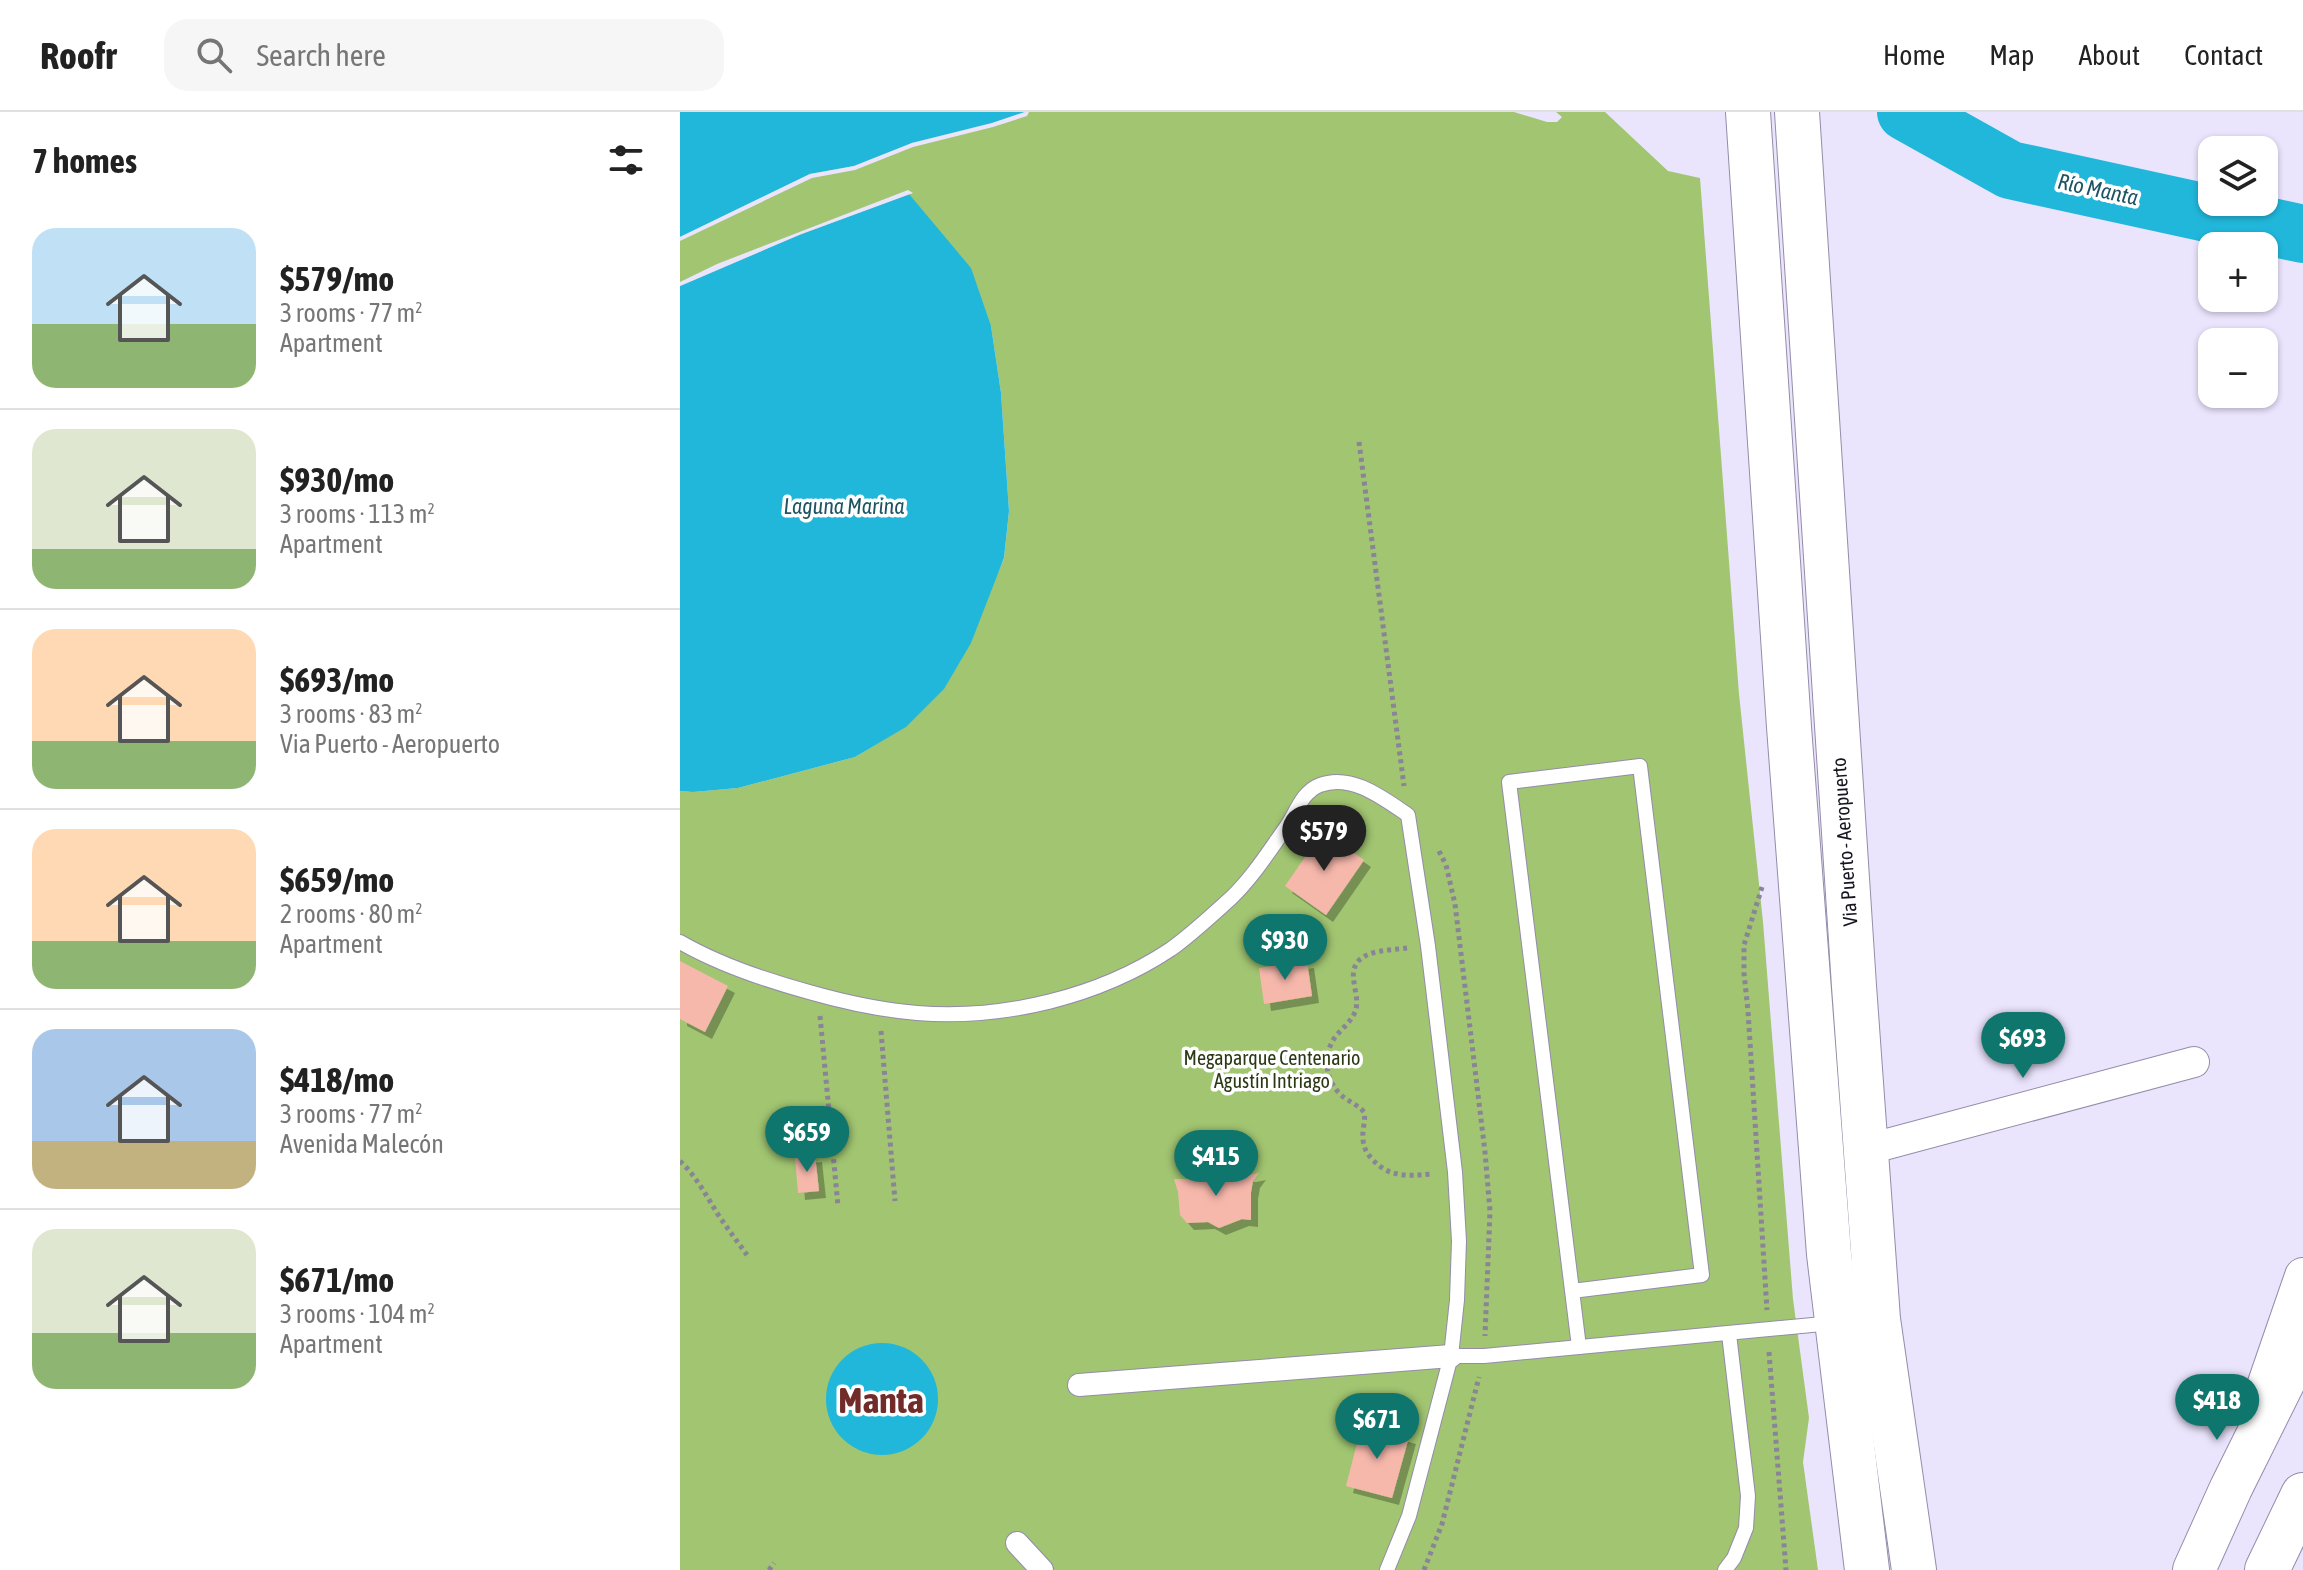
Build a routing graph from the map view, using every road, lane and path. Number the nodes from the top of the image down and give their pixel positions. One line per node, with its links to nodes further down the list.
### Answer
1 (1748, 112): 17 (main road, Via Puerto - Aeropuerto)
2 (1797, 112): 9 (main road, Via Puerto - Aeropuerto)
3 (1765, 875): 18 (path)
4 (680, 942): 5 (lane)
5 (1428, 946): 11 (lane); 11 (path)
6 (819, 1007): 13 (path)
7 (881, 1024): 12 (path)
8 (2194, 1062): 9 (street)
9 (1865, 1150): 17 (main road, Via Puerto - Aeropuerto)
10 (680, 1161): 14 (path)
11 (1455, 1172): 22 (lane)
12 (895, 1201)
13 (838, 1206)
14 (747, 1255)
15 (2303, 1276): 24 (street)
16 (1572, 1291): 16 (lane); 21 (lane)
17 (1857, 1321): 18 (lane); 33 (main road, Via Puerto - Aeropuerto); 34 (main road, Via Puerto - Aeropuerto)
18 (1768, 1330): 19 (lane); 32 (path)
19 (1729, 1334): 21 (lane); 31 (lane)
20 (2303, 1343): 24 (main road)
21 (1579, 1347): 22 (lane)
22 (1451, 1356): 23 (street); 30 (lane)
23 (1079, 1385)
24 (2231, 1488): 35 (main road)
25 (2303, 1495): 36 (main road)
26 (1017, 1543): 29 (street)
27 (774, 1563): 28 (path)
28 (769, 1570)
29 (1042, 1570)
30 (1387, 1570)
31 (1725, 1570)
32 (1786, 1570)
33 (1867, 1570)
34 (1914, 1570)
35 (2194, 1570)
36 (2267, 1570)

